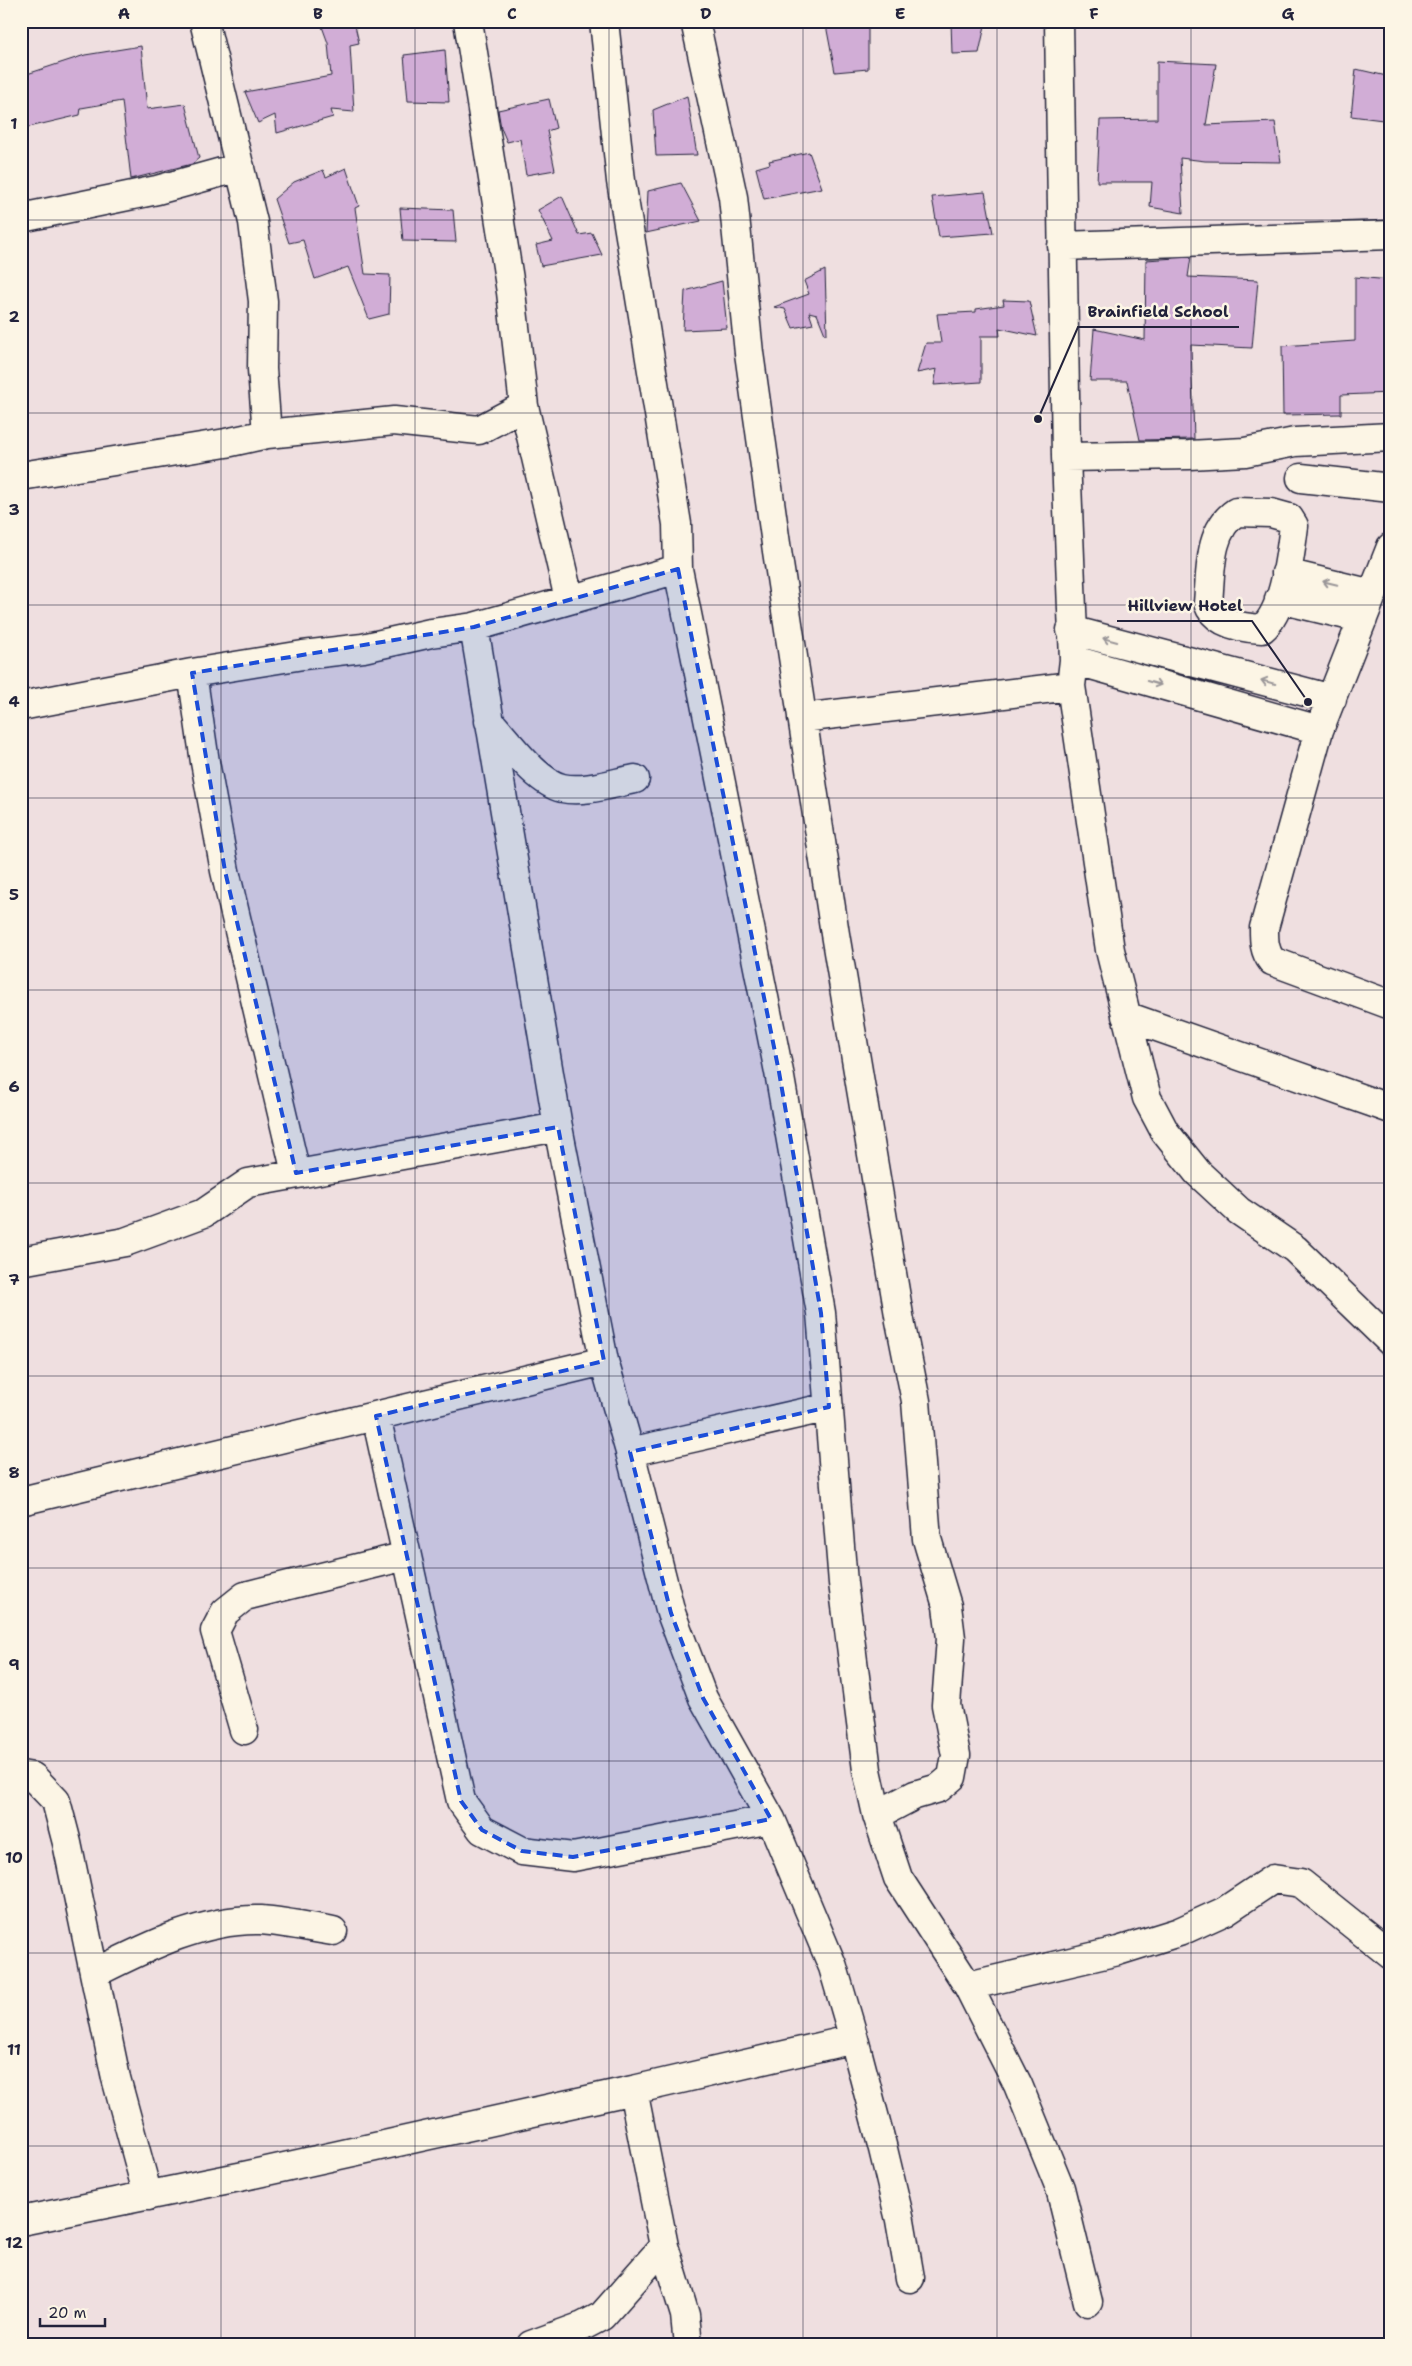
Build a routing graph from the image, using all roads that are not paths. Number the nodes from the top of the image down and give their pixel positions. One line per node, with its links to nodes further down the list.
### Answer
1 (204, 21): 6 (street)
2 (468, 21): 10 (street)
3 (604, 21): 18 (street)
4 (695, 21): 31 (street)
5 (1059, 21): 9 (street)
6 (240, 167): 7 (street); 11 (street)
7 (21, 218)
8 (1391, 235): 9 (street)
9 (1062, 246): 13 (street)
10 (524, 406): 11 (street); 21 (street)
11 (267, 434): 14 (street)
12 (1391, 437): 13 (street)
13 (1066, 457): 25 (street)
14 (21, 476)
15 (1301, 478): 16 (street)
16 (1391, 488)
17 (1391, 547): 20 (street)
18 (678, 569): 21 (street); 43 (street)
19 (1286, 573): 20 (street, one-way to 19); 22 (street); 22 (street)
20 (1373, 594): 23 (street)
21 (569, 599): 24 (street)
22 (1279, 599): 23 (street)
23 (1363, 619): 29 (street)
24 (474, 627): 27 (street); 32 (street)
25 (1071, 630): 26 (street); 29 (street, one-way to 25)
26 (1074, 660): 28 (street); 33 (street, one-way to 33)
27 (192, 673): 30 (street); 39 (street)
28 (1071, 686): 31 (street); 36 (street)
29 (1332, 699): 33 (street)
30 (21, 706)
31 (802, 718): 51 (street)
32 (490, 721): 34 (street); 38 (street)
33 (1319, 730): 35 (street)
34 (635, 779)
35 (1391, 1005)
36 (1126, 1016): 37 (street); 41 (street)
37 (1391, 1108)
38 (558, 1127): 39 (street); 42 (street)
39 (296, 1173): 40 (street)
40 (21, 1261)
41 (1391, 1342)
42 (604, 1361): 44 (street); 45 (street)
43 (829, 1407): 45 (street); 49 (street)
44 (376, 1416): 46 (street); 47 (street)
45 (630, 1452): 53 (street)
46 (21, 1501)
47 (406, 1556): 48 (street); 53 (street)
48 (244, 1730)
49 (867, 1770): 51 (street); 52 (street)
50 (21, 1774): 56 (street)
51 (915, 1795): 52 (street)
52 (877, 1815): 57 (street)
53 (771, 1819): 58 (street)
54 (333, 1931): 56 (street)
55 (1391, 1955): 57 (street)
56 (95, 1973): 60 (street)
57 (968, 1986): 64 (street)
58 (854, 2039): 59 (street); 63 (street)
59 (633, 2090): 60 (street); 62 (street)
60 (148, 2196): 61 (street)
61 (21, 2221)
62 (664, 2246): 65 (street); 66 (street)
63 (910, 2278)
64 (1088, 2302)
65 (531, 2345)
66 (688, 2345)

